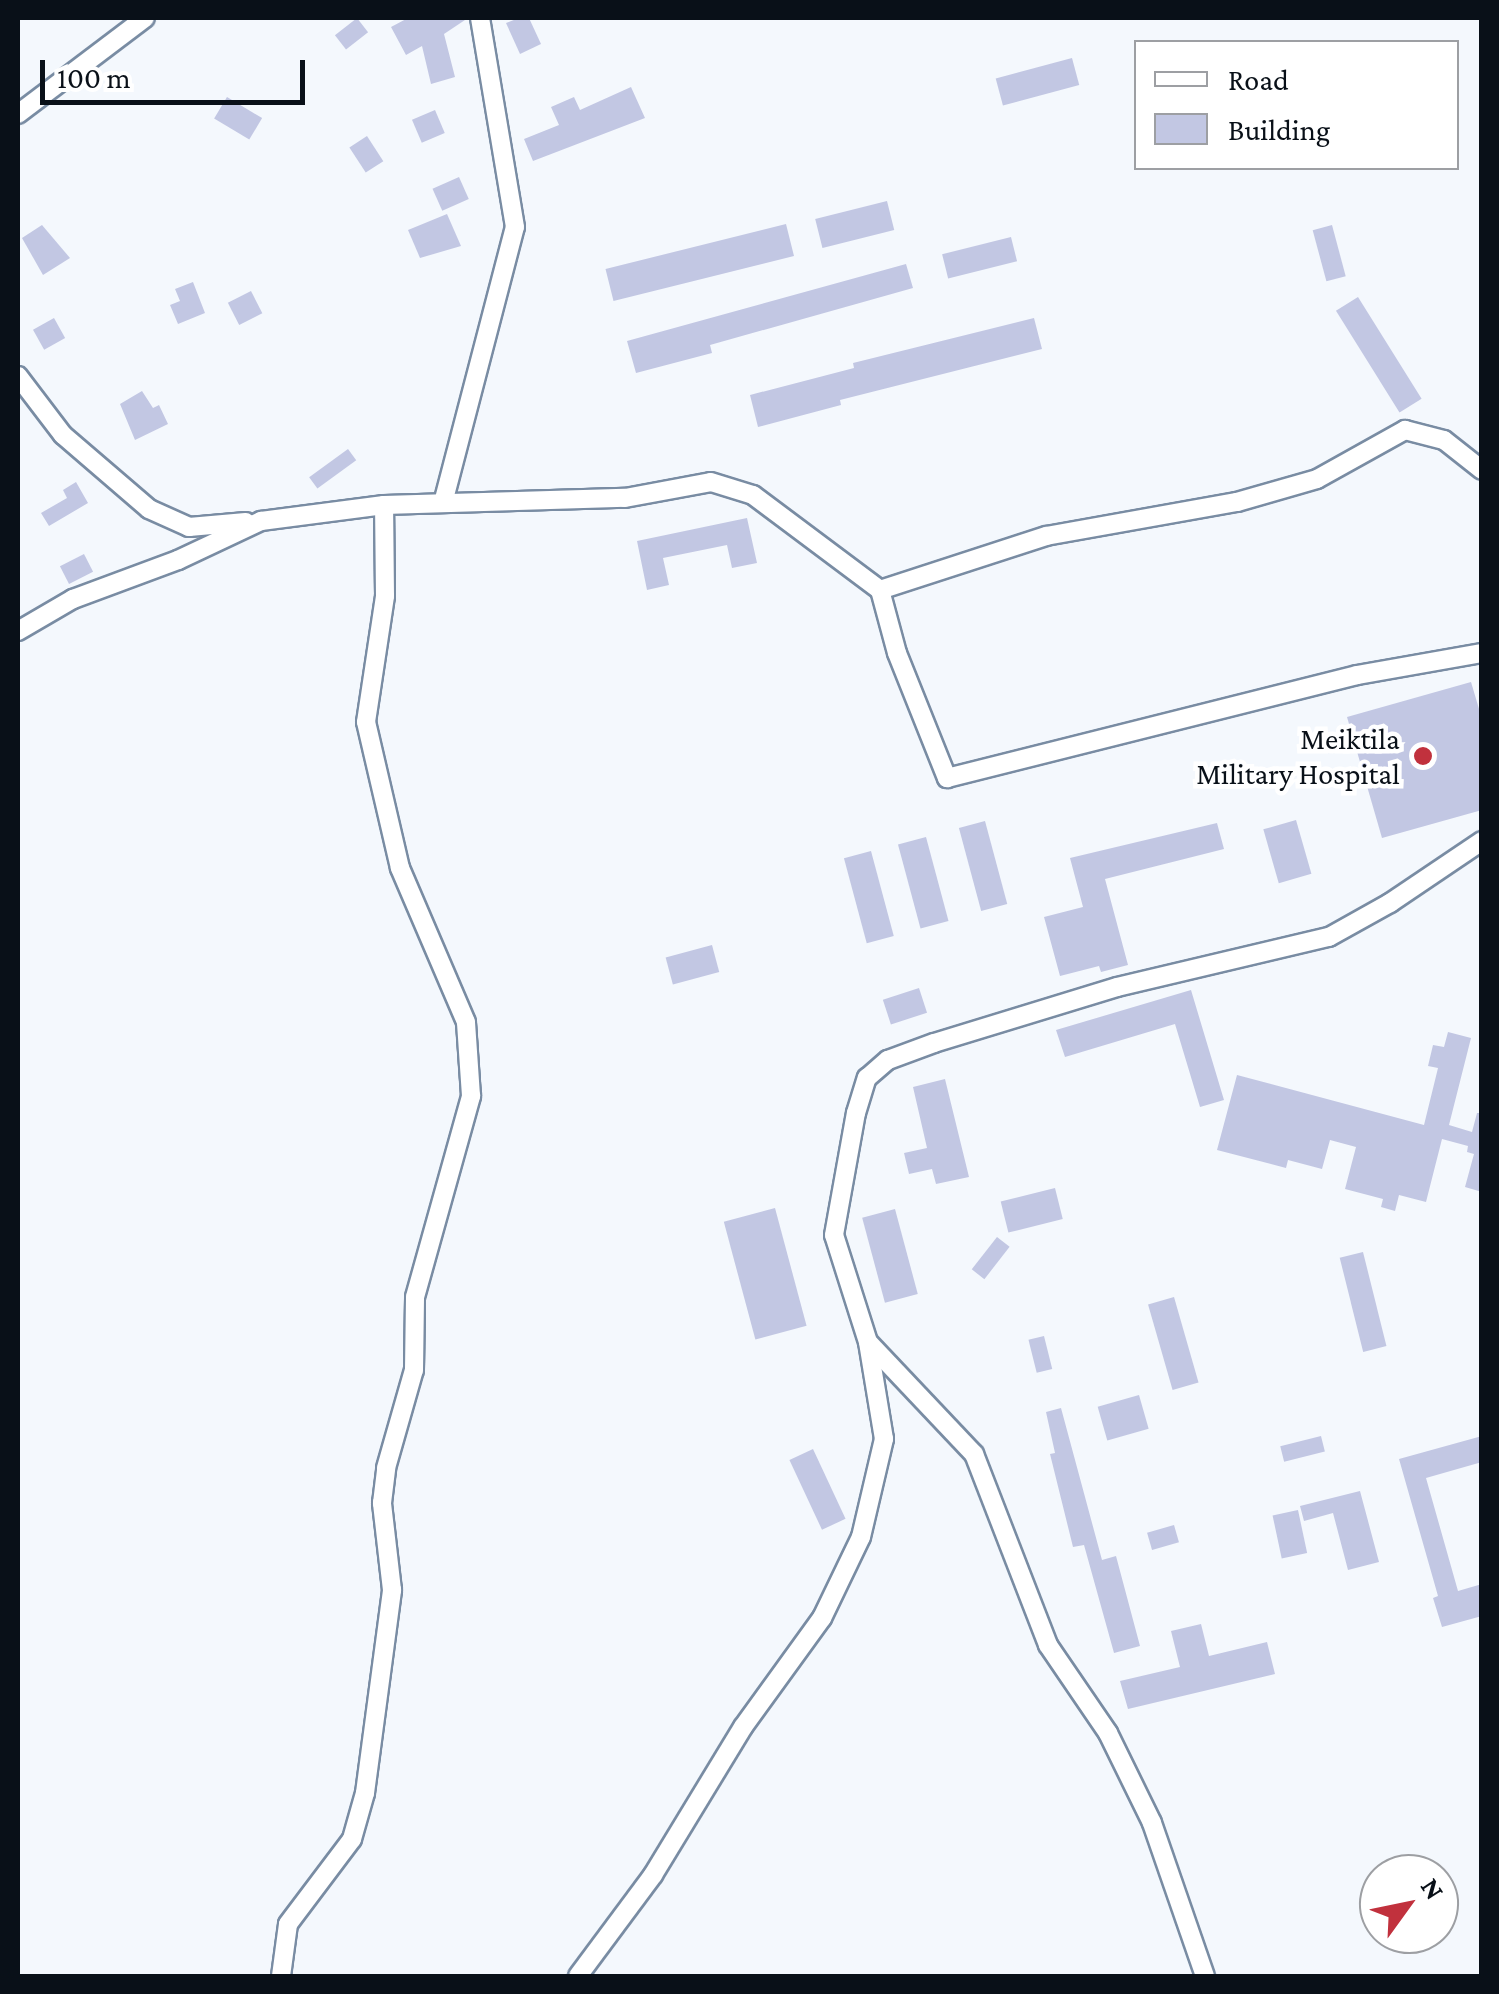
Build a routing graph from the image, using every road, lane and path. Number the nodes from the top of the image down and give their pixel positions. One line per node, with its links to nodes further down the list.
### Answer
1 (146, 18): 3 (street)
2 (480, 18): 6 (street)
3 (18, 114)
4 (18, 376): 8 (street)
5 (1482, 470): 9 (street)
6 (443, 503): 7 (street); 9 (street)
7 (384, 506): 8 (street); 14 (street)
8 (261, 521): 10 (street)
9 (880, 590): 11 (street)
10 (18, 631)
11 (1482, 653)
12 (1482, 842): 13 (street)
13 (868, 1342): 15 (street); 16 (street)
14 (281, 1976)
15 (578, 1976)
16 (1205, 1976)

